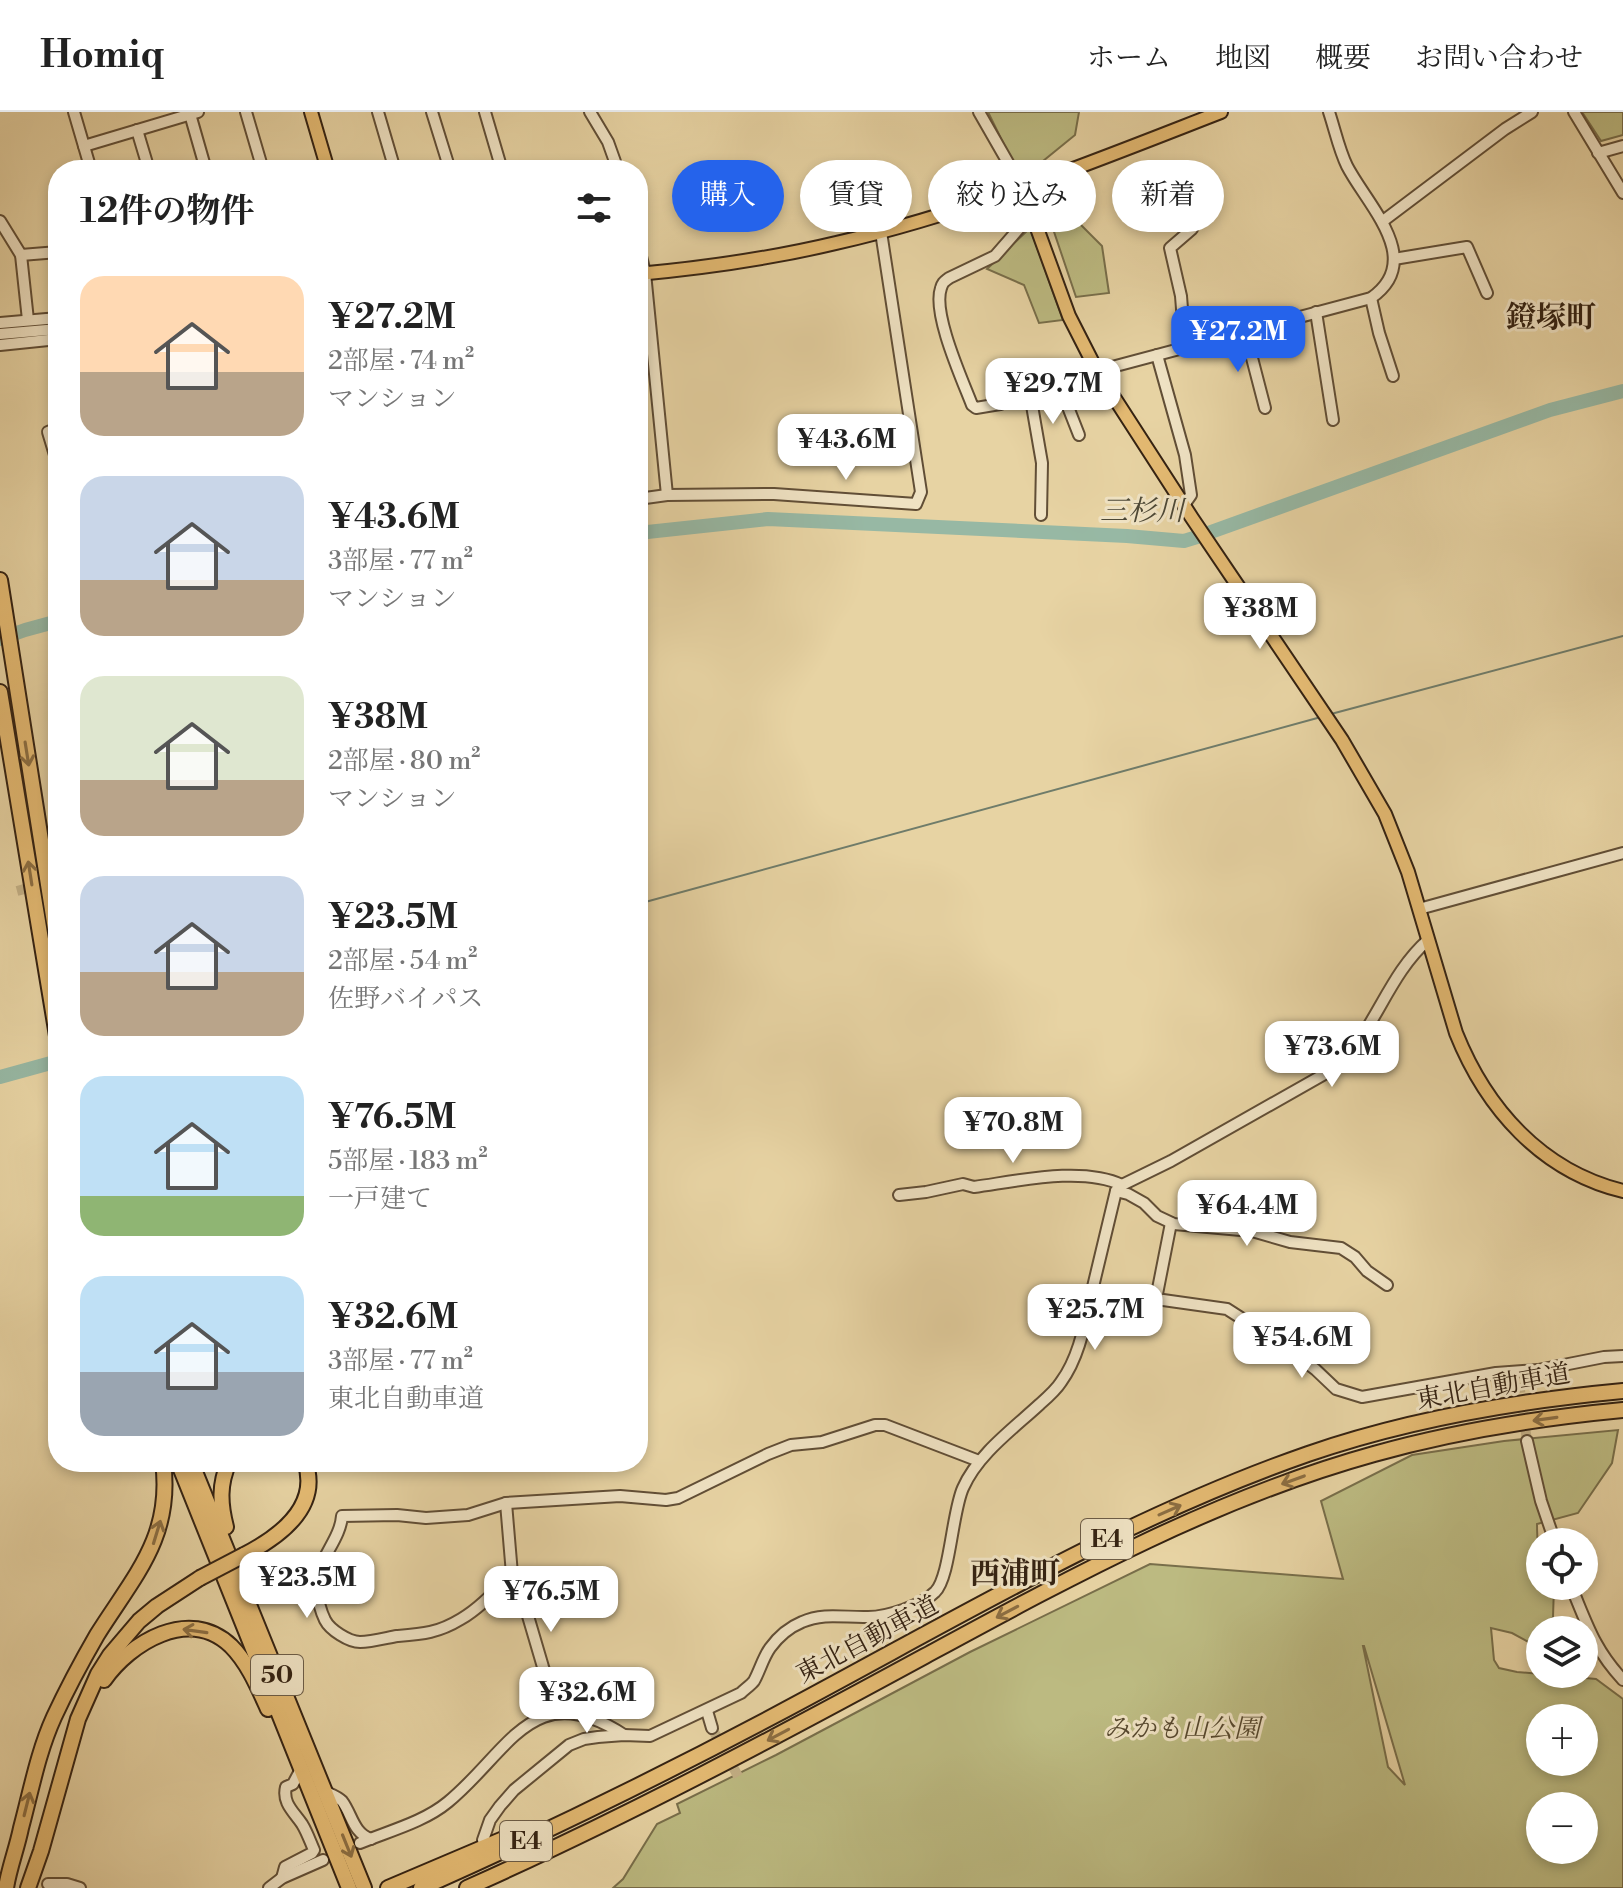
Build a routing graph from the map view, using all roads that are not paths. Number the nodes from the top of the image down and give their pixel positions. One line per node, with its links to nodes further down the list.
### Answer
1 (74, 112): 15 (street)
2 (246, 112): 21 (street)
3 (311, 112): 22 (main road)
4 (378, 112): 23 (street)
5 (432, 112): 24 (street)
6 (485, 112): 25 (street)
7 (590, 112): 26 (street)
8 (979, 112): 27 (street)
9 (1221, 112): 28 (main road)
10 (1329, 112): 31 (street)
11 (1532, 112): 31 (street)
12 (1574, 112): 17 (street)
13 (194, 113): 14 (street); 20 (street)
14 (137, 130): 15 (street); 19 (street)
15 (84, 146): 18 (street)
16 (1623, 146): 17 (street)
17 (1598, 153): 29 (street)
18 (88, 160)
19 (146, 160)
20 (204, 160)
21 (260, 160)
22 (325, 160)
23 (392, 160)
24 (447, 160)
25 (499, 160)
26 (614, 160)
27 (1007, 160)
28 (1094, 160)
29 (1623, 193)
30 (0, 221): 37 (street)
31 (1383, 221): 38 (street)
32 (881, 232): 39 (main road); 61 (street)
33 (1016, 232): 57 (street)
34 (1039, 232): 54 (main road)
35 (1189, 232): 52 (street)
36 (48, 253): 37 (street)
37 (21, 255): 44 (street)
38 (1394, 259): 40 (street); 41 (street)
39 (648, 272)
40 (1487, 293)
41 (1371, 298): 42 (street); 55 (street)
42 (1316, 312): 48 (street); 59 (street)
43 (48, 319): 44 (street)
44 (28, 320): 45 (street)
45 (0, 323)
46 (648, 326): 61 (street)
47 (48, 330): 49 (street)
48 (1245, 331): 52 (street); 58 (street)
49 (0, 334)
50 (48, 340): 51 (street)
51 (0, 345)
52 (1185, 347): 53 (street)
53 (1157, 355): 54 (street); 63 (street)
54 (1097, 371): 56 (street); 63 (main road)
55 (1393, 376)
56 (1059, 384): 57 (street); 60 (street)
57 (1030, 394): 64 (street)
58 (1265, 408)
59 (1333, 420)
60 (1079, 435)
61 (667, 495): 62 (street)
62 (648, 498)
63 (1184, 505): 69 (main road)
64 (1041, 515)
65 (0, 580): 68 (highway, one-way to 68)
66 (0, 692): 71 (highway, one-way to 66)
67 (1623, 853): 69 (street)
68 (48, 886)
69 (1419, 909): 70 (main road)
70 (1428, 940): 72 (street); 73 (main road)
71 (48, 983)
72 (1119, 1188): 74 (street); 75 (street); 78 (street)
73 (1623, 1191)
74 (899, 1195)
75 (1171, 1223): 76 (street); 77 (street)
76 (1387, 1285)
77 (1156, 1299): 78 (street); 79 (street)
78 (1087, 1313): 83 (street)
79 (1623, 1356)
80 (1623, 1391): 107 (highway, 東北自動車道 / E4, one-way to 80)
81 (1623, 1410): 123 (highway, 東北自動車道 / E4, one-way to 123)
82 (1527, 1441): 91 (street)
83 (979, 1461): 90 (street); 99 (street)
84 (164, 1472): 97 (highway, one-way to 84)
85 (182, 1472): 104 (highway, 50)
86 (195, 1472): 98 (highway, 50)
87 (225, 1472): 98 (highway)
88 (297, 1472): 92 (highway)
89 (306, 1472): 92 (highway)
90 (506, 1503): 94 (street); 94 (street)
91 (1550, 1528)
92 (242, 1551): 93 (highway, bridge)
93 (198, 1574): 97 (highway); 101 (highway)
94 (512, 1574): 100 (street)
95 (1577, 1600): 96 (street)
96 (1623, 1680)
97 (64, 1697): 109 (highway, one-way to 97)
98 (288, 1701): 106 (highway, 50)
99 (707, 1711): 102 (street); 103 (street)
100 (558, 1712): 103 (street); 106 (street)
101 (78, 1719): 104 (highway, one-way to 101); 110 (highway)
102 (712, 1728)
103 (624, 1735): 108 (street)
104 (294, 1750): 105 (highway, 50)
105 (301, 1769): 112 (street); 119 (highway, 50)
106 (324, 1791): 120 (highway, 50, one-way to 120)
107 (629, 1791): 121 (highway); 122 (highway, 東北自動車道 / E4)
108 (483, 1840)
109 (17, 1847): 114 (highway); 115 (highway)
110 (41, 1851): 113 (highway); 116 (highway)
111 (323, 1860): 112 (street)
112 (282, 1878): 118 (street)
113 (44, 1886): 117 (street)
114 (6, 1888)
115 (16, 1888)
116 (28, 1888)
117 (80, 1888)
118 (269, 1888)
119 (349, 1888)
120 (364, 1888)
121 (388, 1888)
122 (421, 1888)
123 (467, 1888)

